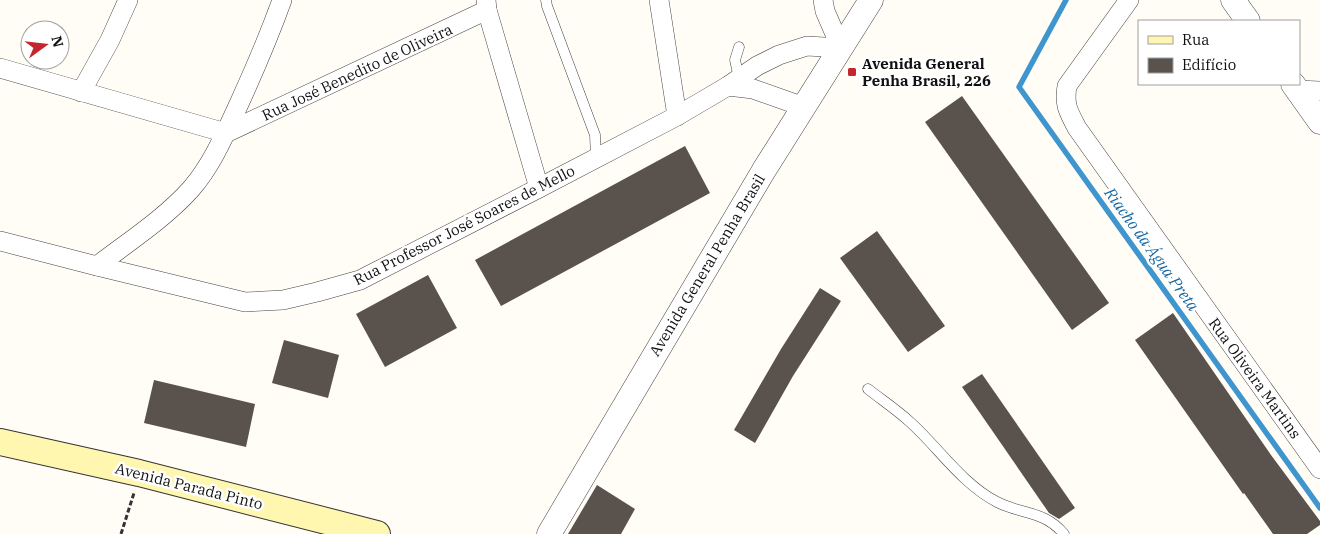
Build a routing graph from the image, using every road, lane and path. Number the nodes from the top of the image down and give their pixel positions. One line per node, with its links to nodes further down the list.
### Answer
1 (128, 0): 15 (street)
2 (282, 0): 19 (street)
3 (546, 0): 20 (lane)
4 (659, 0): 17 (street)
5 (823, 0): 11 (street)
6 (871, 0): 11 (street, Avenida General Penha Brasil)
7 (1129, 0): 27 (street, Rua Oliveira Martins)
8 (1232, 0): 10 (street)
9 (486, 5): 19 (street, Rua José Benedito de Oliveira); 22 (street)
10 (1247, 20)
11 (841, 48): 13 (street, Rua Professor José Soares de Mello); 16 (street, Avenida General Penha Brasil)
12 (0, 68): 15 (street)
13 (739, 79): 16 (street); 17 (street, Rua Professor José Soares de Mello)
14 (1303, 88): 18 (street)
15 (82, 92): 19 (street)
16 (804, 107): 31 (street, Avenida General Penha Brasil)
17 (677, 116): 21 (street, Rua Professor José Soares de Mello)
18 (1320, 122)
19 (226, 133): 24 (street)
20 (595, 135): 21 (lane); 21 (lane)
21 (604, 154): 22 (street, Rua Professor José Soares de Mello)
22 (539, 188): 24 (street, Rua Professor José Soares de Mello)
23 (0, 241): 24 (street, Rua Professor José Soares de Mello)
24 (96, 266)
25 (868, 389): 32 (lane)
26 (0, 442): 28 (main road, Avenida Parada Pinto)
27 (1320, 469)
28 (140, 473): 29 (path); 30 (main road, Avenida Parada Pinto)
29 (122, 534)
30 (377, 534)
31 (549, 534)
32 (1064, 534)

